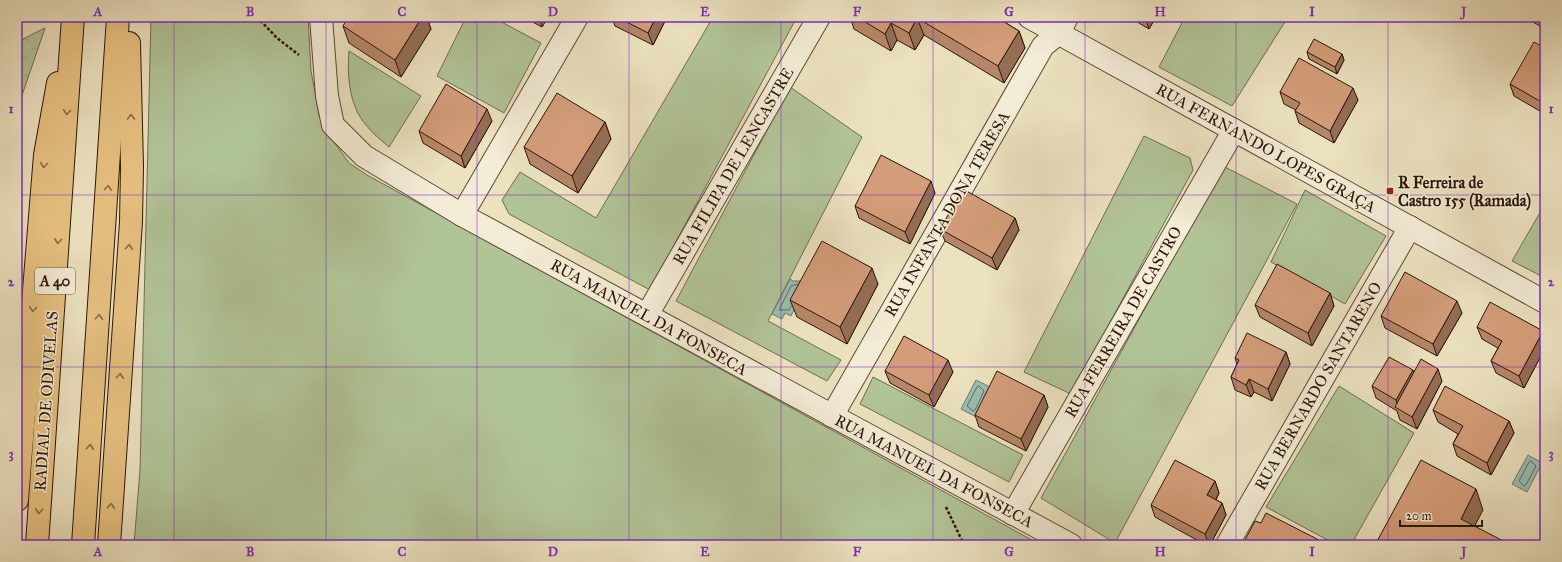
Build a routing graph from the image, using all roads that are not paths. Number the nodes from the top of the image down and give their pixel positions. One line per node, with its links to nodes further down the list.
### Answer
1 (72, 17): 15 (highway, one-way to 15); 17 (highway, RADIAL DE ODIVELAS / A 40, one-way to 17)
2 (118, 17): 18 (highway, one-way to 2)
3 (129, 17): 19 (highway, one-way to 3)
4 (321, 17): 10 (street, RUA MANUEL DA FONSECA)
5 (577, 17): 10 (street)
6 (819, 17): 13 (street, RUA FILIPA DE LENCASTRE)
7 (1030, 17): 8 (street, RUA FERNANDO LOPES GRAÇA)
8 (1063, 25): 9 (street, RUA FERNANDO LOPES GRAÇA); 14 (street, RUA INFANTA DONA TERESA)
9 (1234, 130): 11 (street, RUA FERNANDO LOPES GRAÇA); 16 (street, RUA FERREIRA DE CASTRO)
10 (462, 215): 13 (street, RUA MANUEL DA FONSECA)
11 (1410, 227): 12 (street, RUA FERNANDO LOPES GRAÇA); 21 (street, RUA BERNARDO SANTARENO)
12 (1545, 302)
13 (647, 316): 14 (street, RUA MANUEL DA FONSECA)
14 (832, 416): 16 (street, RUA MANUEL DA FONSECA)
15 (17, 500)
16 (1013, 514): 20 (street, RUA MANUEL DA FONSECA)
17 (37, 545)
18 (83, 545)
19 (109, 545)
20 (1071, 545)
21 (1227, 545)

